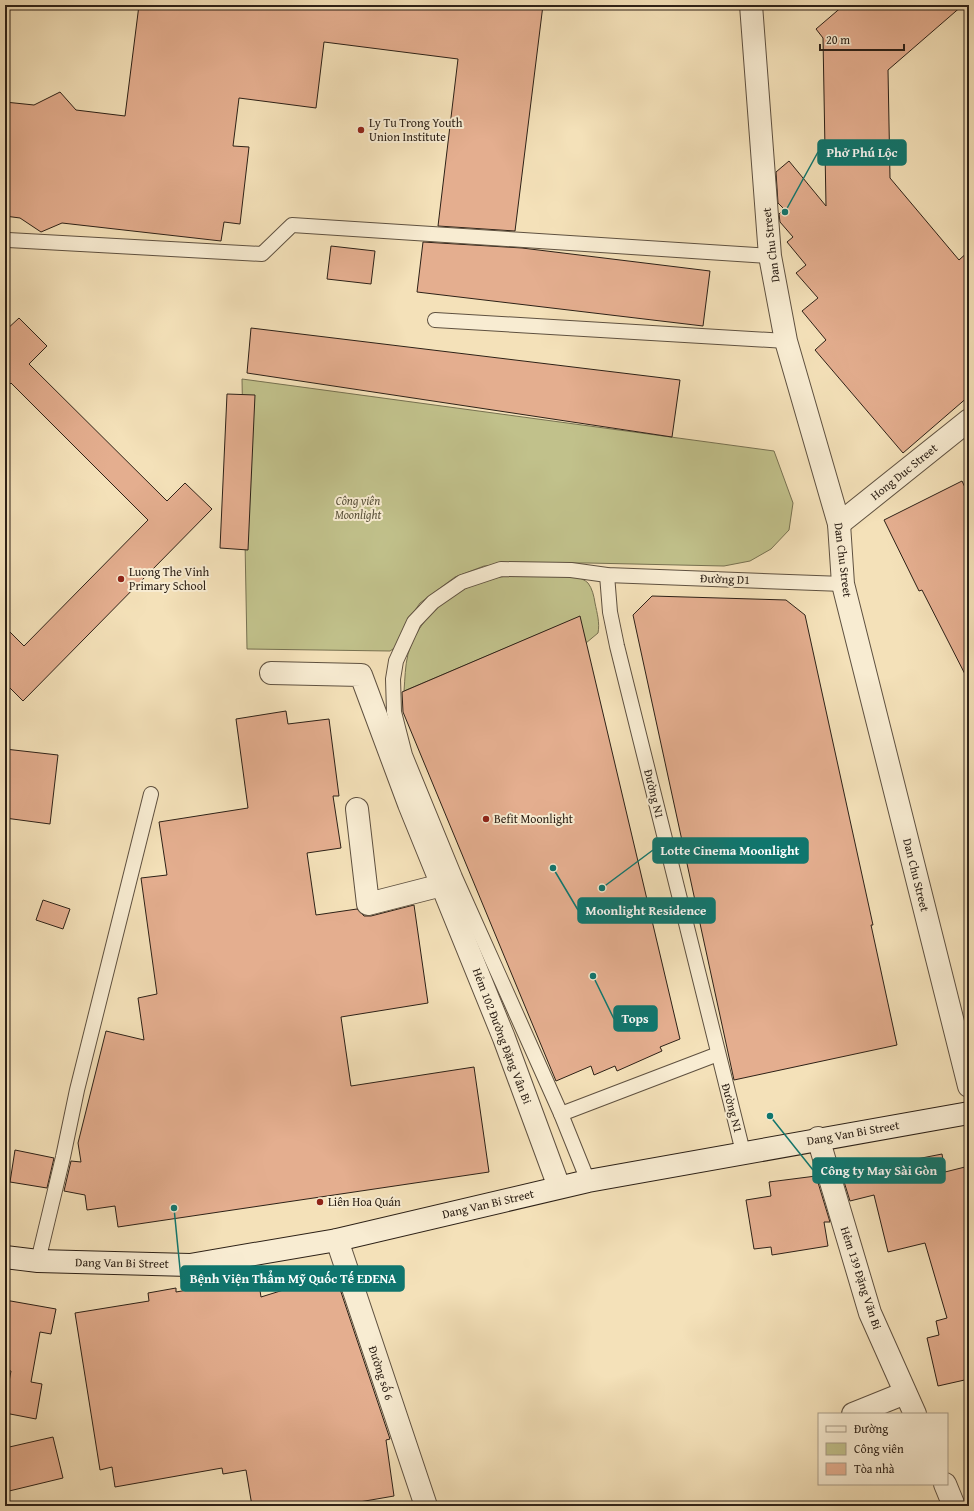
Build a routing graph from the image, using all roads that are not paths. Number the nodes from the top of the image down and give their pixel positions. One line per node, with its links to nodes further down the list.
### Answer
1 (751, 5): 3 (street, Dan Chu Street)
2 (8, 240): 3 (lane)
3 (770, 256): 5 (street, Dan Chu Street)
4 (436, 320): 5 (lane)
5 (786, 341): 7 (street, Dan Chu Street)
6 (969, 420): 7 (street, Hong Duc Street)
7 (839, 524): 9 (street, Dan Chu Street)
8 (607, 574): 9 (lane, Đường D1); 14 (lane, Đường N1); 17 (lane, Đường D1)
9 (843, 584): 15 (street, Dan Chu Street)
10 (271, 673): 13 (street, Hẻm 102 Đường Đặng Vân Bi)
11 (151, 794): 24 (lane)
12 (357, 809): 13 (street)
13 (442, 885): 21 (street, Hẻm 102 Đường Đặng Vân Bi)
14 (718, 1054): 17 (lane); 19 (lane, Đường N1)
15 (969, 1086)
16 (969, 1113): 18 (street, Dang Van Bi Street)
17 (561, 1114): 20 (lane, Đường D1)
18 (818, 1138): 19 (street, Dang Van Bi Street); 25 (street, Hẻm 139 Đặng Văn Bi)
19 (743, 1152): 20 (street, Dang Van Bi Street)
20 (588, 1181): 21 (street, Dang Van Bi Street)
21 (559, 1187): 22 (street, Dang Van Bi Street)
22 (337, 1240): 24 (street, Dang Van Bi Street); 29 (street, Đường số 6)
23 (5, 1257): 24 (street, Dang Van Bi Street)
24 (38, 1261)
25 (905, 1392): 26 (street); 27 (street, Hẻm 139 Đặng Văn Bi)
26 (855, 1413)
27 (915, 1413)
28 (945, 1485): 30 (street)
29 (426, 1506)
30 (954, 1506)

